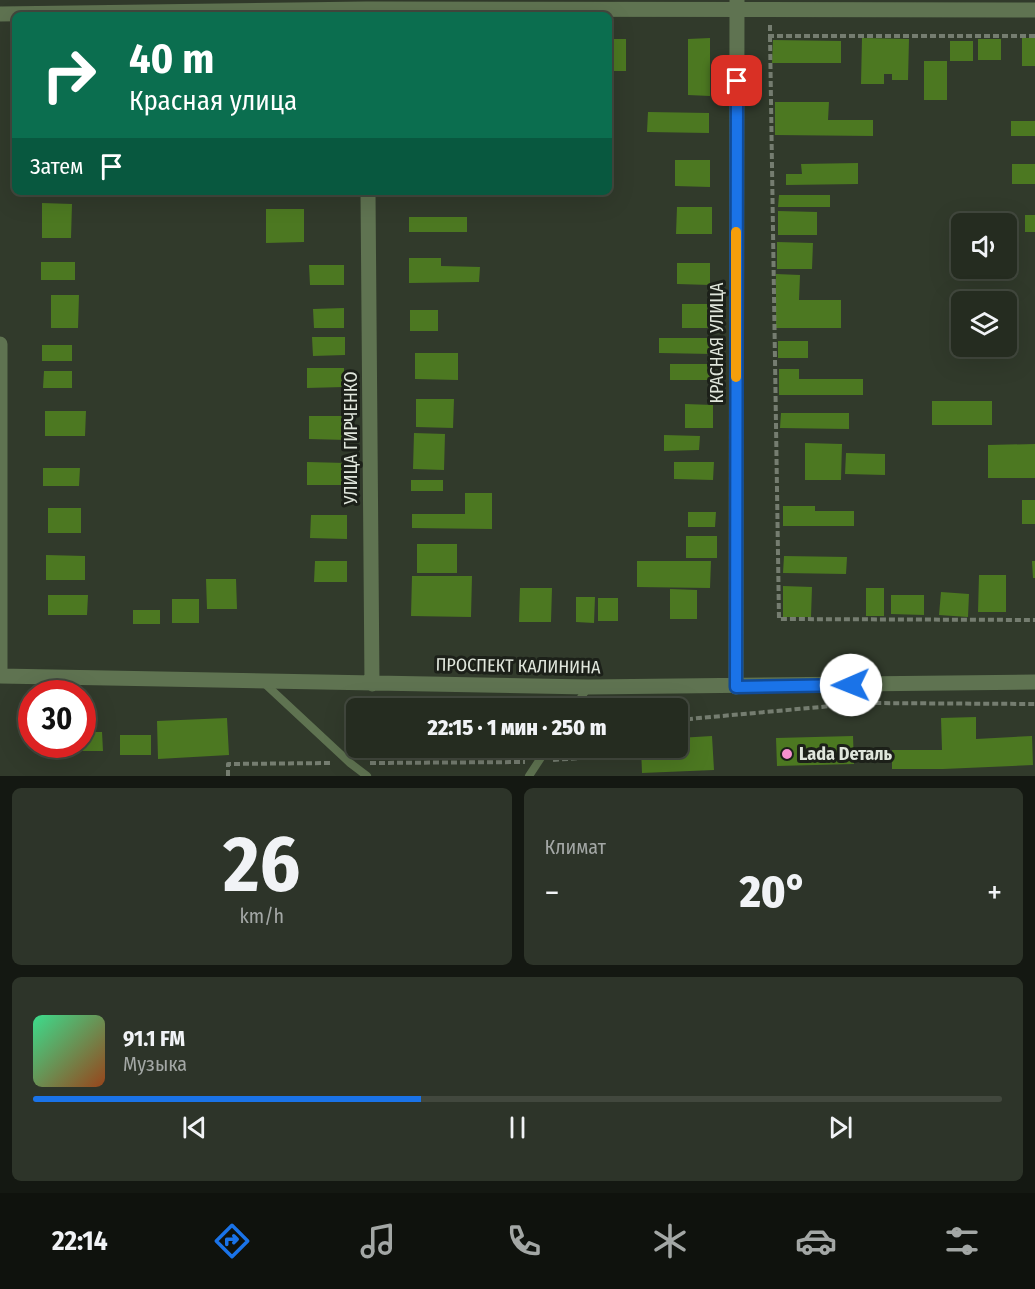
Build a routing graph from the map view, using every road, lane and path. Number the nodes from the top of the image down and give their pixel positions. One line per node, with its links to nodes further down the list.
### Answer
1 (737, 5): 2 (street); 4 (street); 16 (street, КРАСНАЯ УЛИЦА)
2 (367, 8): 5 (street)
3 (1035, 10): 4 (street)
4 (770, 11): 6 (path)
5 (122, 12)
6 (770, 36): 7 (path); 10 (path)
7 (1035, 36)
8 (369, 195): 14 (street, УЛИЦА ГИРЧЕНКО)
9 (0, 344): 11 (street)
10 (1035, 620)
11 (0, 676): 12 (street, ПРОСПЕКТ КАЛИНИНА)
12 (261, 680): 14 (street, ПРОСПЕКТ КАЛИНИНА); 23 (lane)
13 (1035, 682): 16 (street, ПРОСПЕКТ КАЛИНИНА)
14 (372, 684): 15 (street, ПРОСПЕКТ КАЛИНИНА)
15 (588, 687): 16 (street, ПРОСПЕКТ КАЛИНИНА); 17 (lane)
16 (736, 687)
17 (581, 698)
18 (1035, 705): 19 (path)
19 (688, 719)
20 (541, 758): 22 (lane)
21 (580, 758): 22 (path)
22 (539, 761): 23 (path); 26 (lane)
23 (351, 763): 24 (path); 25 (lane)
24 (228, 776)
25 (367, 776)
26 (529, 776)

